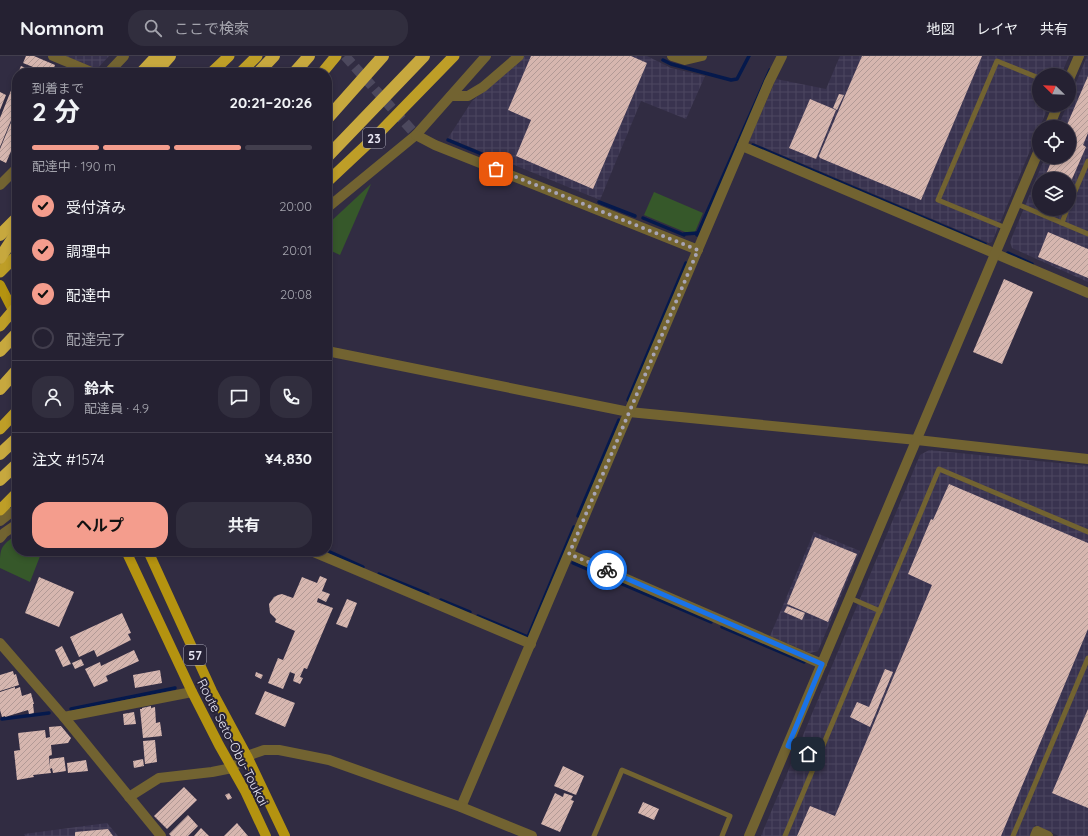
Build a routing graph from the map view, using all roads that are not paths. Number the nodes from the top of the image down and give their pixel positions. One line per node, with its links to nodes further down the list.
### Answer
1 (53, 56): 20 (street)
2 (124, 56): 21 (street)
3 (157, 56): 22 (highway)
4 (169, 56): 23 (highway, bridge)
5 (229, 56): 24 (highway)
6 (257, 56): 25 (highway)
7 (274, 56): 26 (highway)
8 (309, 56): 27 (highway)
9 (336, 56): 28 (highway)
10 (383, 56): 30 (highway)
11 (424, 56): 38 (highway, bridge)
12 (446, 56): 32 (highway, 23)
13 (454, 56): 32 (highway, 23)
14 (486, 56): 33 (street)
15 (519, 56): 33 (street)
16 (672, 56): 17 (street)
17 (702, 56)
18 (782, 56): 37 (street)
19 (1079, 56): 29 (street)
20 (82, 68)
21 (113, 68)
22 (146, 68)
23 (159, 68)
24 (216, 68)
25 (245, 68)
26 (263, 68)
27 (298, 68)
28 (326, 68)
29 (1074, 68)
30 (366, 74): 34 (highway); 35 (highway)
31 (1032, 75): 51 (lane)
32 (419, 91): 42 (highway, 23)
33 (451, 96): 36 (street)
34 (332, 113)
35 (332, 120)
36 (416, 136): 45 (street); 56 (street)
37 (742, 146): 56 (street); 57 (street)
38 (332, 152)
39 (1088, 161): 44 (lane)
40 (1033, 164): 46 (street)
41 (12, 173): 43 (street)
42 (332, 177)
43 (0, 185)
44 (1076, 189)
45 (332, 204)
46 (1016, 204): 49 (lane); 51 (street)
47 (1064, 216): 49 (lane)
48 (12, 223): 53 (highway, bridge)
49 (1062, 223): 52 (lane)
50 (0, 228): 55 (main road)
51 (1006, 228): 57 (street)
52 (1088, 234)
53 (0, 235)
54 (12, 240): 58 (highway, bridge)
55 (12, 250)
56 (698, 250): 71 (street)
57 (995, 254): 62 (street); 74 (street)
58 (0, 258)
59 (12, 261): 60 (highway)
60 (0, 272)
61 (0, 285): 63 (main road)
62 (1088, 293)
63 (12, 308)
64 (12, 312): 65 (highway, bridge)
65 (0, 326)
66 (12, 338): 67 (highway)
67 (0, 351)
68 (332, 352): 71 (street)
69 (12, 376): 70 (highway)
70 (0, 389)
71 (629, 412): 74 (street); 85 (street)
72 (12, 416): 73 (highway)
73 (0, 429)
74 (917, 440): 77 (street); 89 (street)
75 (12, 443): 76 (highway)
76 (0, 454)
77 (1088, 460)
78 (12, 469): 79 (highway)
79 (0, 480)
80 (9, 513): 81 (street)
81 (0, 521)
82 (12, 527): 84 (street)
83 (1088, 532): 90 (lane)
84 (0, 538)
85 (569, 554): 92 (street); 94 (street)
86 (128, 556): 95 (main road, Route Seto-Obu-Toukai / 57)
87 (150, 556): 98 (main road, Route Seto-Obu-Toukai / 57)
88 (323, 556): 92 (street)
89 (850, 598): 90 (lane); 94 (street)
90 (880, 611): 99 (lane)
91 (0, 643): 96 (street)
92 (530, 644): 102 (street)
93 (1088, 658): 111 (lane)
94 (822, 664): 97 (street)
95 (192, 692): 96 (street); 100 (main road, Route Seto-Obu-Toukai / 57)
96 (64, 716): 101 (street)
97 (788, 746): 99 (lane); 109 (street)
98 (247, 756): 100 (street); 102 (street); 105 (main road, Route Seto-Obu-Toukai / 57)
99 (818, 758): 110 (lane)
100 (232, 768): 101 (street); 104 (main road, Route Seto-Obu-Toukai / 57)
101 (129, 798): 103 (street)
102 (461, 806): 106 (street)
103 (161, 836)
104 (266, 836)
105 (285, 836)
106 (532, 836)
107 (594, 836): 108 (lane)
108 (722, 836)
109 (749, 836)
110 (785, 836)
111 (1013, 836)
112 (1035, 836): 113 (street)
113 (1048, 836)

